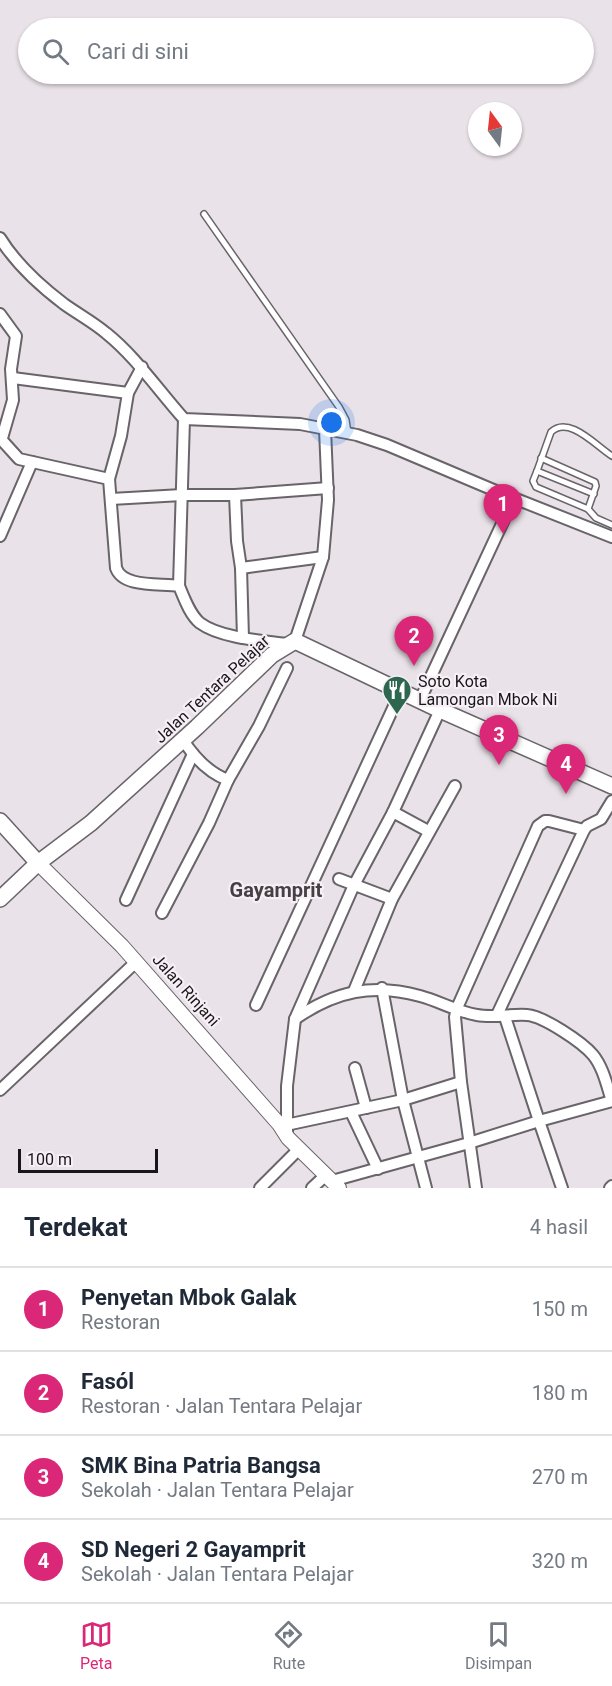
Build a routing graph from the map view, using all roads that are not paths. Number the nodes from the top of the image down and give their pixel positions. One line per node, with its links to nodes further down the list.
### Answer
1 (204, 214): 9 (lane)
2 (0, 238): 4 (street)
3 (0, 314): 5 (street)
4 (142, 367): 6 (street); 7 (street)
5 (8, 372): 6 (street); 10 (street)
6 (128, 393): 15 (street)
7 (184, 419): 8 (street); 18 (street)
8 (325, 429): 9 (street); 16 (street)
9 (348, 433): 20 (street)
10 (1, 438): 13 (street)
11 (612, 456): 12 (lane)
12 (542, 458): 14 (lane); 17 (lane)
13 (32, 462): 15 (street); 24 (street)
14 (537, 471): 17 (lane); 22 (lane)
15 (108, 479): 21 (street)
16 (328, 488): 19 (street); 26 (street)
17 (594, 494): 22 (lane)
18 (182, 495): 19 (street); 21 (street); 28 (street)
19 (235, 495): 27 (street)
20 (514, 498): 25 (street); 33 (street)
21 (111, 499): 28 (street)
22 (588, 509): 23 (lane)
23 (612, 525)
24 (0, 536)
25 (612, 537)
26 (323, 557): 27 (street); 30 (street)
27 (241, 568): 29 (street)
28 (179, 586): 29 (street)
29 (243, 638): 30 (street)
30 (291, 642): 32 (main road, Jalan Tentara Pelajar); 35 (main road, Jalan Tentara Pelajar)
31 (287, 668): 37 (street)
32 (401, 691): 33 (main road, Jalan Tentara Pelajar); 55 (street)
33 (420, 700): 34 (main road, Jalan Tentara Pelajar)
34 (440, 710): 39 (main road, Jalan Tentara Pelajar); 41 (street)
35 (183, 740): 36 (street); 45 (main road, Jalan Tentara Pelajar)
36 (192, 754): 37 (street); 50 (street)
37 (228, 780): 51 (street)
38 (454, 786): 44 (street)
39 (612, 786)
40 (612, 801): 43 (street)
41 (393, 812): 44 (street); 47 (street)
42 (0, 821): 45 (main road, Jalan Rinjani)
43 (584, 830): 56 (street); 57 (street)
44 (429, 831): 49 (street)
45 (38, 863): 48 (main road, Jalan Tentara Pelajar); 52 (street, Jalan Rinjani)
46 (339, 879): 47 (street)
47 (354, 885): 49 (street); 58 (street)
48 (0, 899)
49 (392, 899): 54 (street)
50 (126, 900)
51 (162, 913)
52 (136, 962): 61 (street); 67 (street, Jalan Rinjani)
53 (382, 988): 54 (street); 56 (street); 62 (street)
54 (354, 992): 58 (street)
55 (256, 1005)
56 (457, 1008): 57 (street); 60 (street)
57 (501, 1016): 63 (street); 66 (street)
58 (295, 1019): 67 (street)
59 (355, 1068): 64 (street)
60 (461, 1082): 62 (street); 68 (street)
61 (0, 1090)
62 (403, 1100): 64 (street); 70 (street)
63 (612, 1101): 66 (street)
64 (366, 1108): 65 (street)
65 (351, 1112): 67 (street); 71 (street)
66 (539, 1121): 68 (street); 77 (street)
67 (287, 1132): 69 (street, Jalan Rinjani)
68 (469, 1143): 70 (street); 76 (street)
69 (299, 1149): 72 (street, Jalan Rinjani); 73 (street)
70 (417, 1157): 71 (street); 75 (street)
71 (378, 1169): 72 (street)
72 (333, 1181): 74 (street)
73 (260, 1188)
74 (312, 1188)
75 (426, 1188)
76 (476, 1188)
77 (562, 1188)

